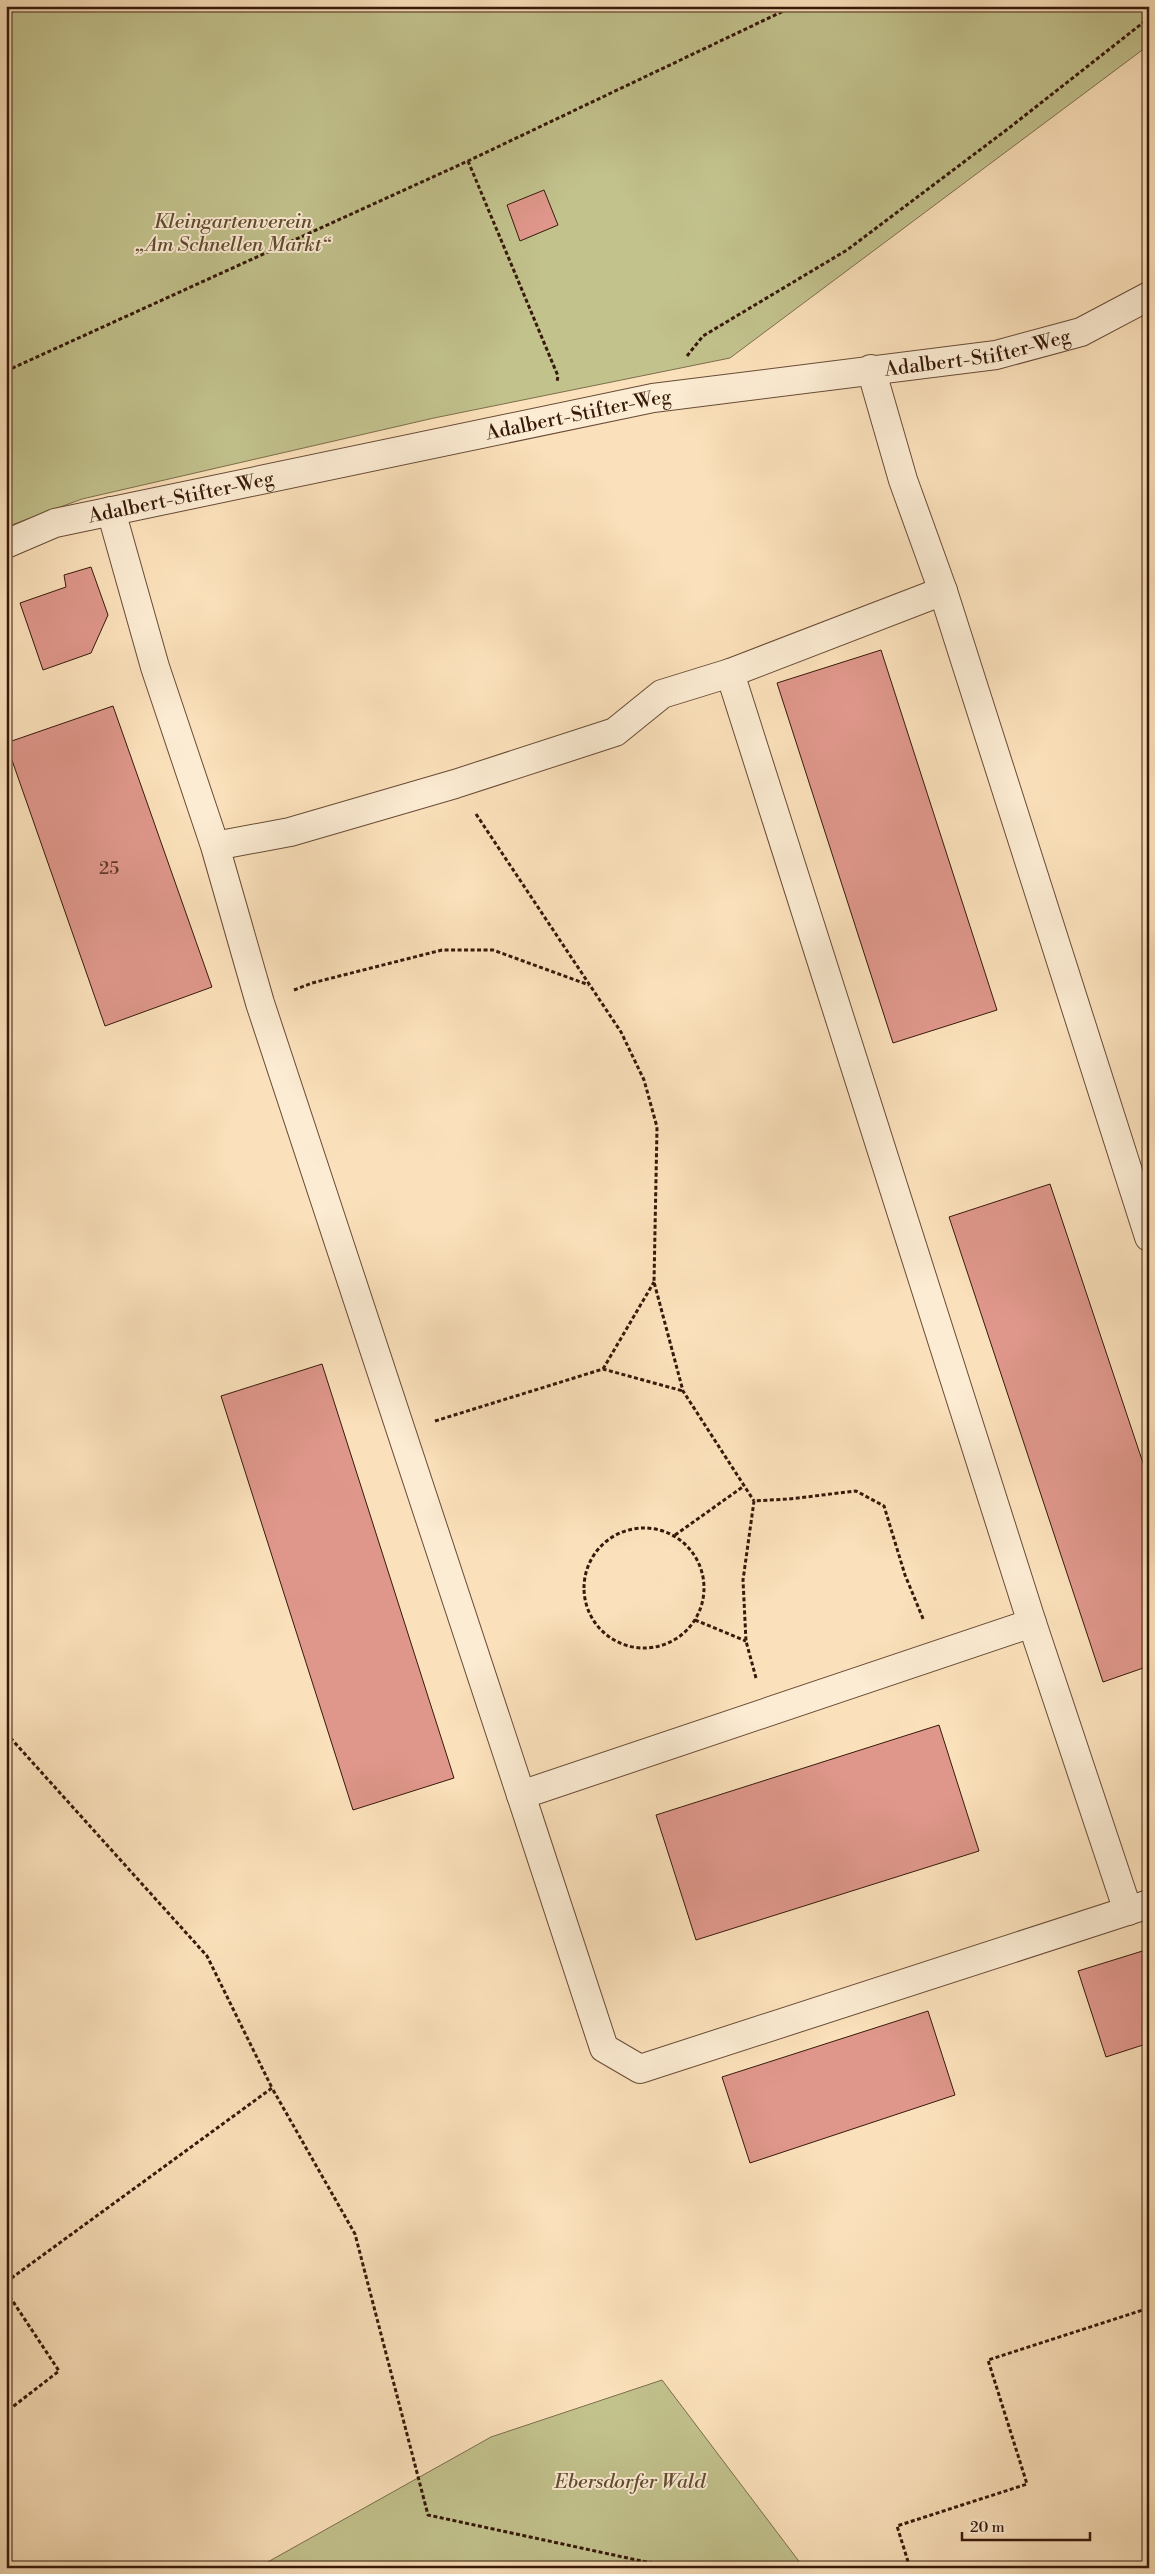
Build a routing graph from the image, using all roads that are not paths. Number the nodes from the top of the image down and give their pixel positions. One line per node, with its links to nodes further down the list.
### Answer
1 (1149, 296): 2 (street, Adalbert-Stifter-Weg)
2 (871, 369): 3 (street, Adalbert-Stifter-Weg); 5 (street)
3 (111, 511): 4 (street, Adalbert-Stifter-Weg); 7 (street)
4 (6, 544)
5 (943, 591): 6 (street); 8 (street)
6 (730, 673): 7 (street); 9 (street)
7 (215, 846): 10 (street)
8 (1149, 1237)
9 (1032, 1623): 10 (street); 11 (street)
10 (521, 1796): 11 (street)
11 (1138, 1908)

